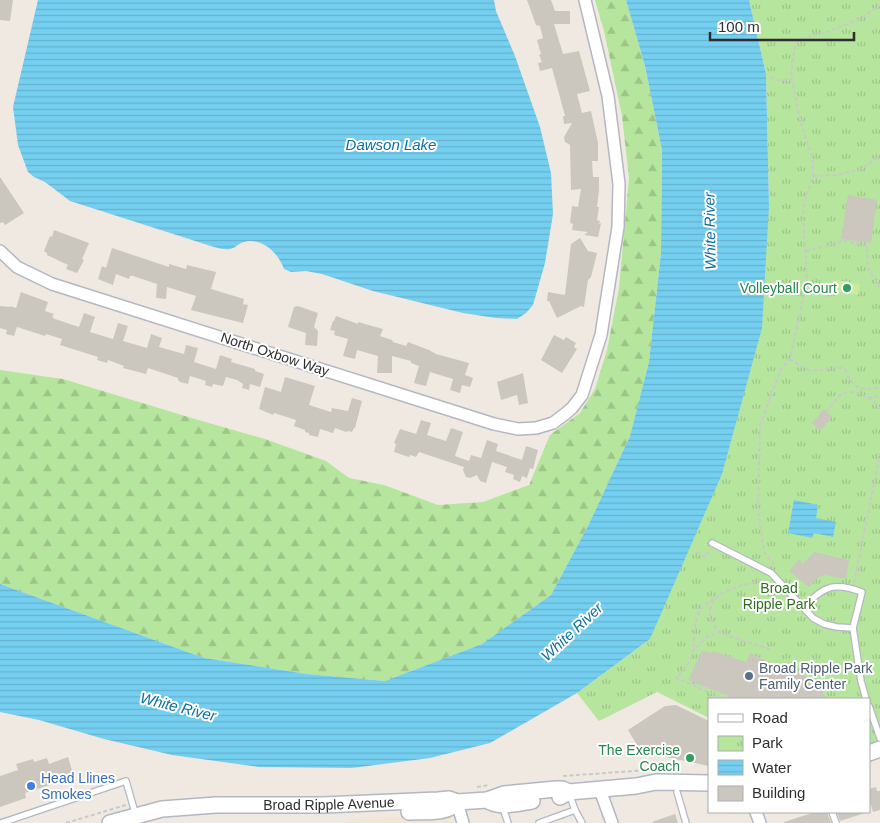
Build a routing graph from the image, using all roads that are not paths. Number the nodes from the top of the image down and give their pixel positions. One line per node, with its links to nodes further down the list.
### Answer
1 (585, 0): 2 (street, North Oxbow Way)
2 (0, 251)
3 (712, 543): 4 (lane)
4 (802, 607): 5 (lane); 5 (lane)
5 (853, 628): 6 (lane)
6 (866, 698)
7 (870, 709): 8 (lane)
8 (880, 738)
9 (708, 783): 10 (street, Broad Ripple Avenue)
10 (636, 786): 11 (street, Broad Ripple Avenue); 13 (street, Broad Ripple Avenue)
11 (600, 790): 12 (street, Broad Ripple Avenue); 26 (street)
12 (569, 792): 15 (street, Broad Ripple Avenue); 17 (street, Broad Ripple Avenue); 18 (lane)
13 (678, 792): 14 (street, Broad Ripple Avenue); 27 (lane)
14 (708, 792)
15 (488, 800): 16 (street, Broad Ripple Avenue); 17 (street, Broad Ripple Avenue)
16 (457, 802): 19 (street, Broad Ripple Avenue); 22 (street)
17 (502, 805): 23 (lane)
18 (575, 810): 24 (lane); 25 (lane)
19 (137, 819): 20 (lane); 21 (street, Broad Ripple Avenue)
20 (1, 823)
21 (110, 823)
22 (463, 823)
23 (508, 823)
24 (539, 823)
25 (582, 823)
26 (612, 823)
27 (686, 823)

